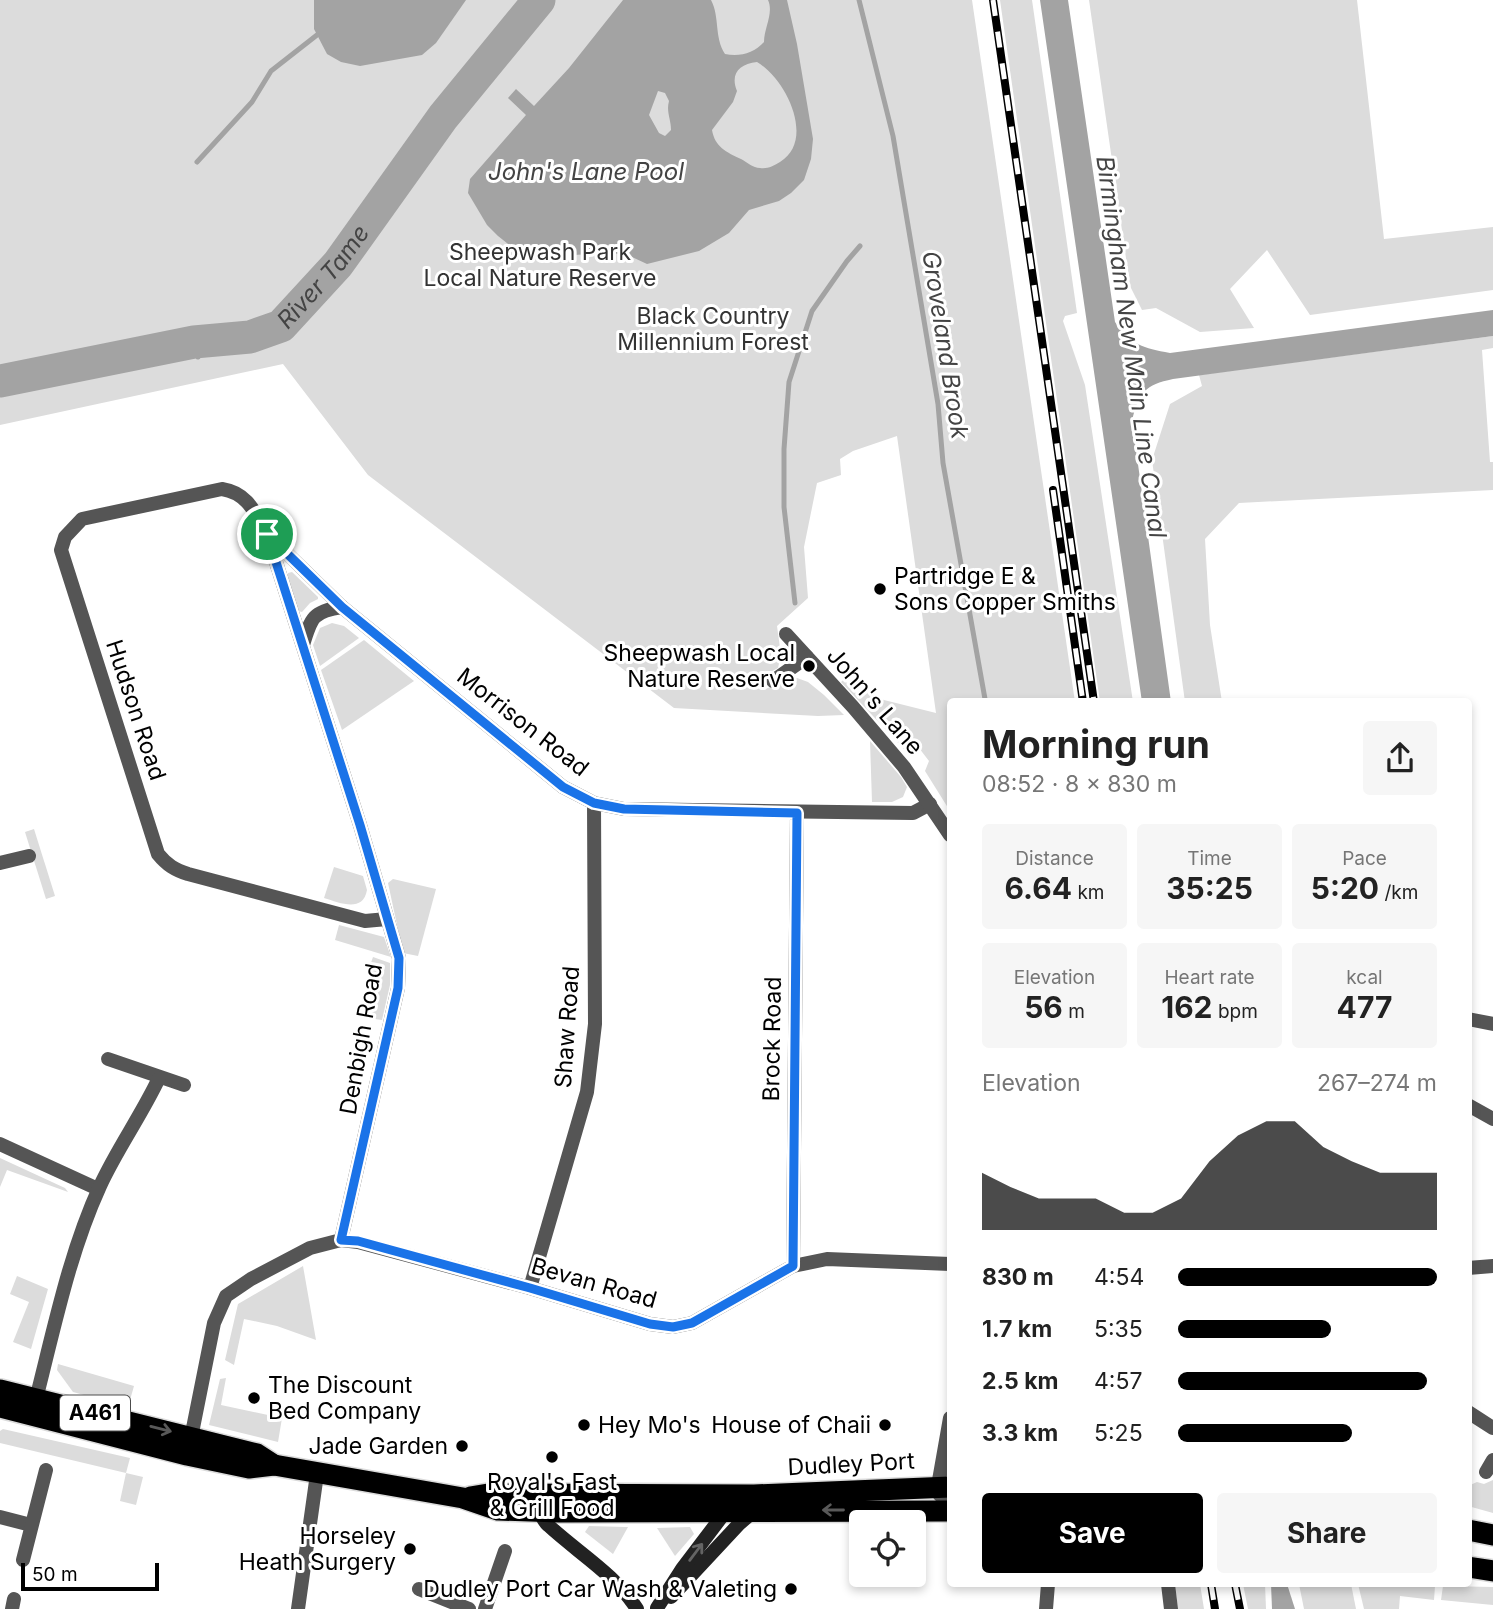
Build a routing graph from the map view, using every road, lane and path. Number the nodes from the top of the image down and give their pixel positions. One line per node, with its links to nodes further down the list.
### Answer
1 (247, 500): 2 (street, Denbigh Road); 14 (street, Hudson Road)
2 (267, 534): 3 (street, Morrison Road); 5 (street, Denbigh Road)
3 (342, 607): 5 (street); 8 (street, Morrison Road)
4 (786, 634): 6 (street, John's Lane)
5 (303, 645): 14 (street, Denbigh Road)
6 (807, 657): 7 (street); 9 (street, John's Lane)
7 (773, 681)
8 (594, 803): 10 (street, Morrison Road); 29 (street, Shaw Road)
9 (930, 804): 10 (street, Morrison Road); 11 (street, John's Lane)
10 (797, 813): 26 (street, Brock Road)
11 (947, 830)
12 (29, 856): 13 (street)
13 (0, 863)
14 (387, 919): 24 (street, Denbigh Road)
15 (1472, 1020): 16 (street)
16 (1493, 1024)
17 (108, 1059): 18 (street)
18 (159, 1078): 19 (street); 23 (street)
19 (184, 1085)
20 (1472, 1107): 21 (street)
21 (1493, 1119)
22 (0, 1144): 23 (street)
23 (98, 1189): 32 (street)
24 (341, 1240): 29 (street, Bevan Road); 35 (street)
25 (947, 1264): 26 (street, Bevan Road)
26 (793, 1266): 29 (street, Bevan Road)
27 (1493, 1266): 28 (street)
28 (1472, 1268)
29 (530, 1288)
30 (0, 1390): 32 (highway, A461)
31 (0, 1407): 32 (highway, A461)
32 (34, 1407): 35 (highway, A461, one-way to 35); 35 (highway, A461)
33 (1472, 1415): 34 (street)
34 (1493, 1428)
35 (189, 1446): 36 (highway, A461); 36 (highway, A461)
36 (274, 1465): 39 (highway, A461)
37 (46, 1470): 48 (street)
38 (947, 1472): 40 (street)
39 (317, 1474): 42 (highway, A461); 58 (street)
40 (946, 1490): 43 (highway, Dudley Port / A461)
41 (488, 1494): 42 (highway, A461); 43 (highway, A461); 46 (main road)
42 (463, 1498): 46 (highway, A461)
43 (752, 1500): 44 (highway, A461); 45 (highway, Dudley Port / A461, one-way to 43); 62 (main road)
44 (727, 1511): 46 (highway, A461); 62 (main road, one-way to 44)
45 (947, 1511)
46 (541, 1512): 61 (main road)
47 (0, 1517): 48 (street)
48 (31, 1525): 52 (street)
49 (1472, 1531): 50 (highway)
50 (1493, 1535)
51 (505, 1551): 60 (street)
52 (23, 1560)
53 (1472, 1568): 54 (highway)
54 (1493, 1571)
55 (1048, 1587): 63 (street)
56 (1168, 1587): 64 (street)
57 (419, 1588): 59 (street)
58 (298, 1609)
59 (469, 1609)
60 (485, 1609)
61 (637, 1609)
62 (657, 1609)
63 (1046, 1609)
64 (1171, 1609)

